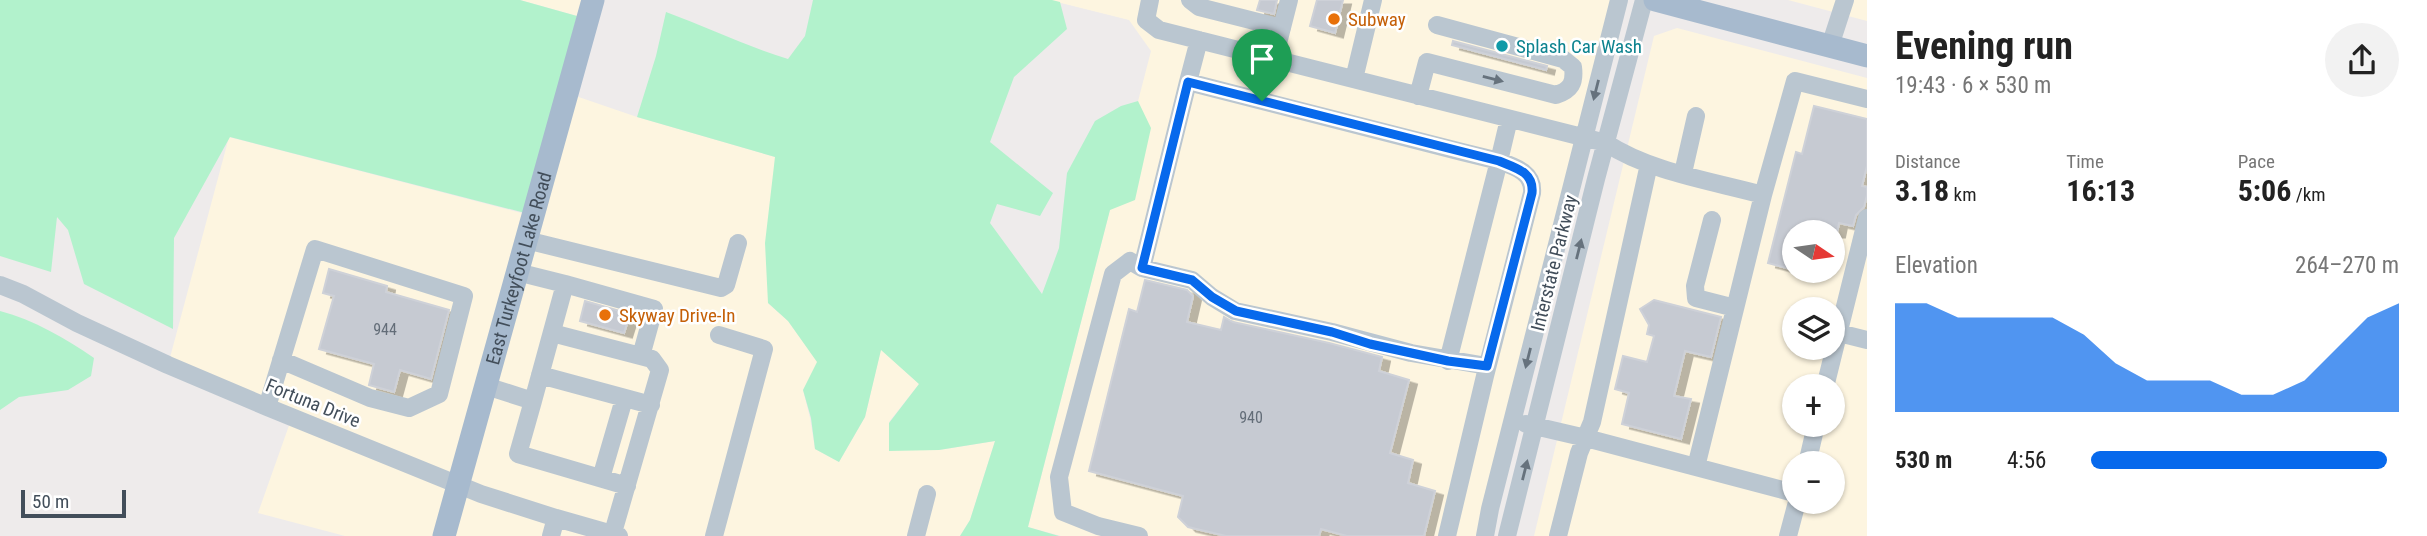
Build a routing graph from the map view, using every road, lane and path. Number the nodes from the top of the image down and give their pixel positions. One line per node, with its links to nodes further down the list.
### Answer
1 (593, 0): 31 (main road, East Turkeyfoot Lake Road)
2 (1150, 0): 13 (street)
3 (1190, 0): 12 (street)
4 (1289, 0): 12 (street)
5 (1373, 0): 17 (street)
6 (1619, 0): 23 (street, Interstate Parkway, one-way to 23)
7 (1644, 0): 24 (street, Interstate Parkway)
8 (1655, 0): 10 (main road)
9 (1845, 0): 14 (street)
10 (1700, 6): 14 (main road)
11 (1437, 25): 19 (street, one-way to 11)
12 (1282, 28): 16 (street)
13 (1199, 40): 16 (street); 18 (street)
14 (1830, 46): 15 (main road)
15 (1867, 56)
16 (1274, 59): 17 (street)
17 (1354, 79): 19 (street)
18 (1188, 82): 25 (street); 33 (street)
19 (1418, 96): 22 (street)
20 (1867, 99): 28 (street)
21 (1696, 116): 27 (street)
22 (1509, 119): 23 (street); 25 (street)
23 (1584, 138): 24 (street); 53 (street, Interstate Parkway, one-way to 53)
24 (1606, 144): 26 (street); 54 (street, Interstate Parkway, one-way to 24)
25 (1499, 161): 45 (street); 46 (street)
26 (1649, 164): 27 (street); 55 (street)
27 (1683, 173): 28 (street)
28 (1763, 195): 37 (street)
29 (1867, 218): 38 (street)
30 (1712, 220): 37 (street)
31 (526, 240): 32 (street); 34 (main road, East Turkeyfoot Lake Road)
32 (738, 243)
33 (1142, 268): 45 (street); 68 (street)
34 (517, 272): 35 (street); 48 (main road, East Turkeyfoot Lake Road)
35 (565, 284): 39 (street); 43 (street)
36 (0, 285): 52 (street, Fortuna Drive)
37 (1735, 308): 56 (street)
38 (1845, 309)
39 (552, 333): 43 (street); 47 (street)
40 (719, 335): 66 (street)
41 (1845, 335): 42 (street)
42 (1867, 340)
43 (641, 356): 51 (street)
44 (281, 360): 44 (street); 52 (street)
45 (1448, 361): 46 (street)
46 (1487, 366): 69 (street)
47 (540, 375): 49 (street); 50 (street)
48 (486, 386): 50 (street); 58 (main road, East Turkeyfoot Lake Road)
49 (624, 399): 51 (street); 57 (street)
50 (533, 401): 57 (street)
51 (650, 405): 59 (street)
52 (267, 407): 58 (street, Fortuna Drive)
53 (1512, 421): 54 (street); 70 (street, Interstate Parkway)
54 (1536, 426): 55 (street); 71 (street, Interstate Parkway, one-way to 54)
55 (1586, 438): 56 (street); 72 (street)
56 (1696, 467): 60 (street)
57 (601, 478): 59 (street)
58 (459, 485): 63 (street, Fortuna Drive); 65 (main road, East Turkeyfoot Lake Road)
59 (626, 486): 64 (street)
60 (1782, 490)
61 (927, 494): 67 (street)
62 (1794, 514): 73 (street)
63 (553, 527): 64 (street, Fortuna Drive)
64 (615, 535)
65 (444, 536)
66 (714, 536)
67 (916, 536)
68 (1139, 536)
69 (1447, 536)
70 (1485, 536)
71 (1507, 536)
72 (1558, 536)
73 (1788, 536)

